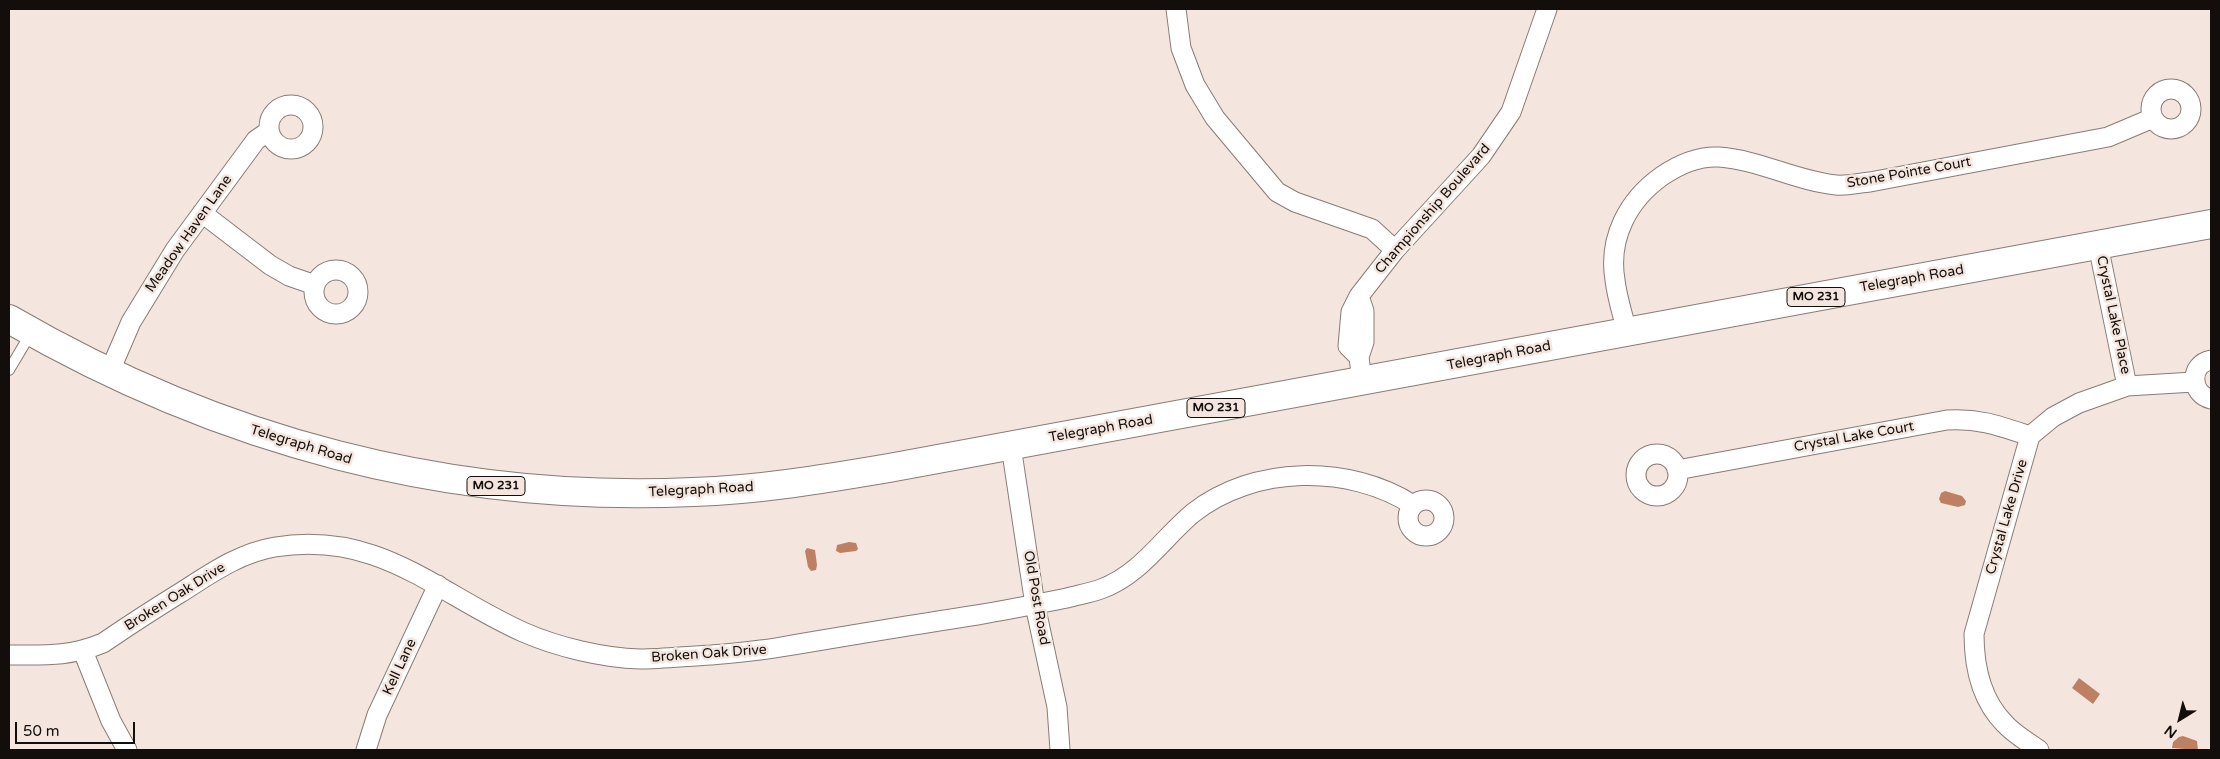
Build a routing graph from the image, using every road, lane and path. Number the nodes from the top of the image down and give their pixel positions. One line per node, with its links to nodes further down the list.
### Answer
1 (1176, 9): 8 (street)
2 (1547, 9): 8 (street, Championship Boulevard)
3 (2153, 118): 11 (street, Stone Pointe Court)
4 (269, 131): 5 (street, Meadow Haven Lane)
5 (202, 213): 9 (street); 15 (street, Meadow Haven Lane)
6 (2211, 224): 7 (main road, Telegraph Road / MO 231)
7 (2098, 245): 11 (main road, Telegraph Road / MO 231); 17 (street, Crystal Lake Place)
8 (1395, 250): 13 (street, Championship Boulevard)
9 (315, 285)
10 (20, 326): 14 (lane); 15 (main road, Telegraph Road / MO 231)
11 (1627, 332): 13 (main road, Telegraph Road / MO 231)
12 (2211, 360): 16 (street)
13 (1360, 369): 20 (main road, Telegraph Road / MO 231)
14 (9, 370)
15 (109, 373): 20 (main road, Telegraph Road / MO 231)
16 (2194, 382): 17 (street); 18 (street)
17 (2128, 386): 19 (street)
18 (2211, 399)
19 (2030, 436): 21 (street, Crystal Lake Court); 30 (street, Crystal Lake Drive)
20 (1011, 446): 24 (street, Old Post Road)
21 (1677, 470)
22 (1412, 506): 24 (street, Broken Oak Drive)
23 (438, 585): 24 (street, Broken Oak Drive); 25 (street, Broken Oak Drive); 28 (street, Kell Lane)
24 (1035, 605): 29 (street, Old Post Road)
25 (83, 651): 26 (street, Broken Oak Drive); 27 (street)
26 (9, 655)
27 (127, 750)
28 (366, 750)
29 (1060, 750)
30 (2039, 750)

